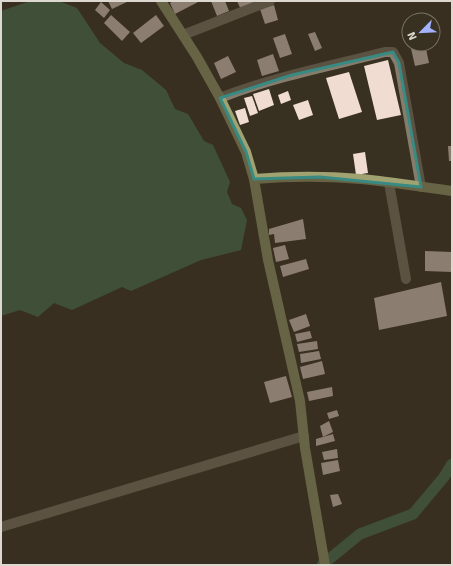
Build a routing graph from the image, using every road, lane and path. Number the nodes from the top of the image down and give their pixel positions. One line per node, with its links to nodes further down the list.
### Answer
1 (161, 1): 3 (main road)
2 (270, 1): 3 (street)
3 (183, 35): 4 (main road)
4 (220, 98): 5 (main road); 7 (street)
5 (254, 179): 6 (main road); 10 (main road)
6 (389, 183): 7 (main road); 9 (street)
7 (422, 187): 8 (main road)
8 (452, 191)
9 (406, 279)
10 (304, 436): 11 (street); 12 (main road)
11 (1, 527)
12 (325, 565)

